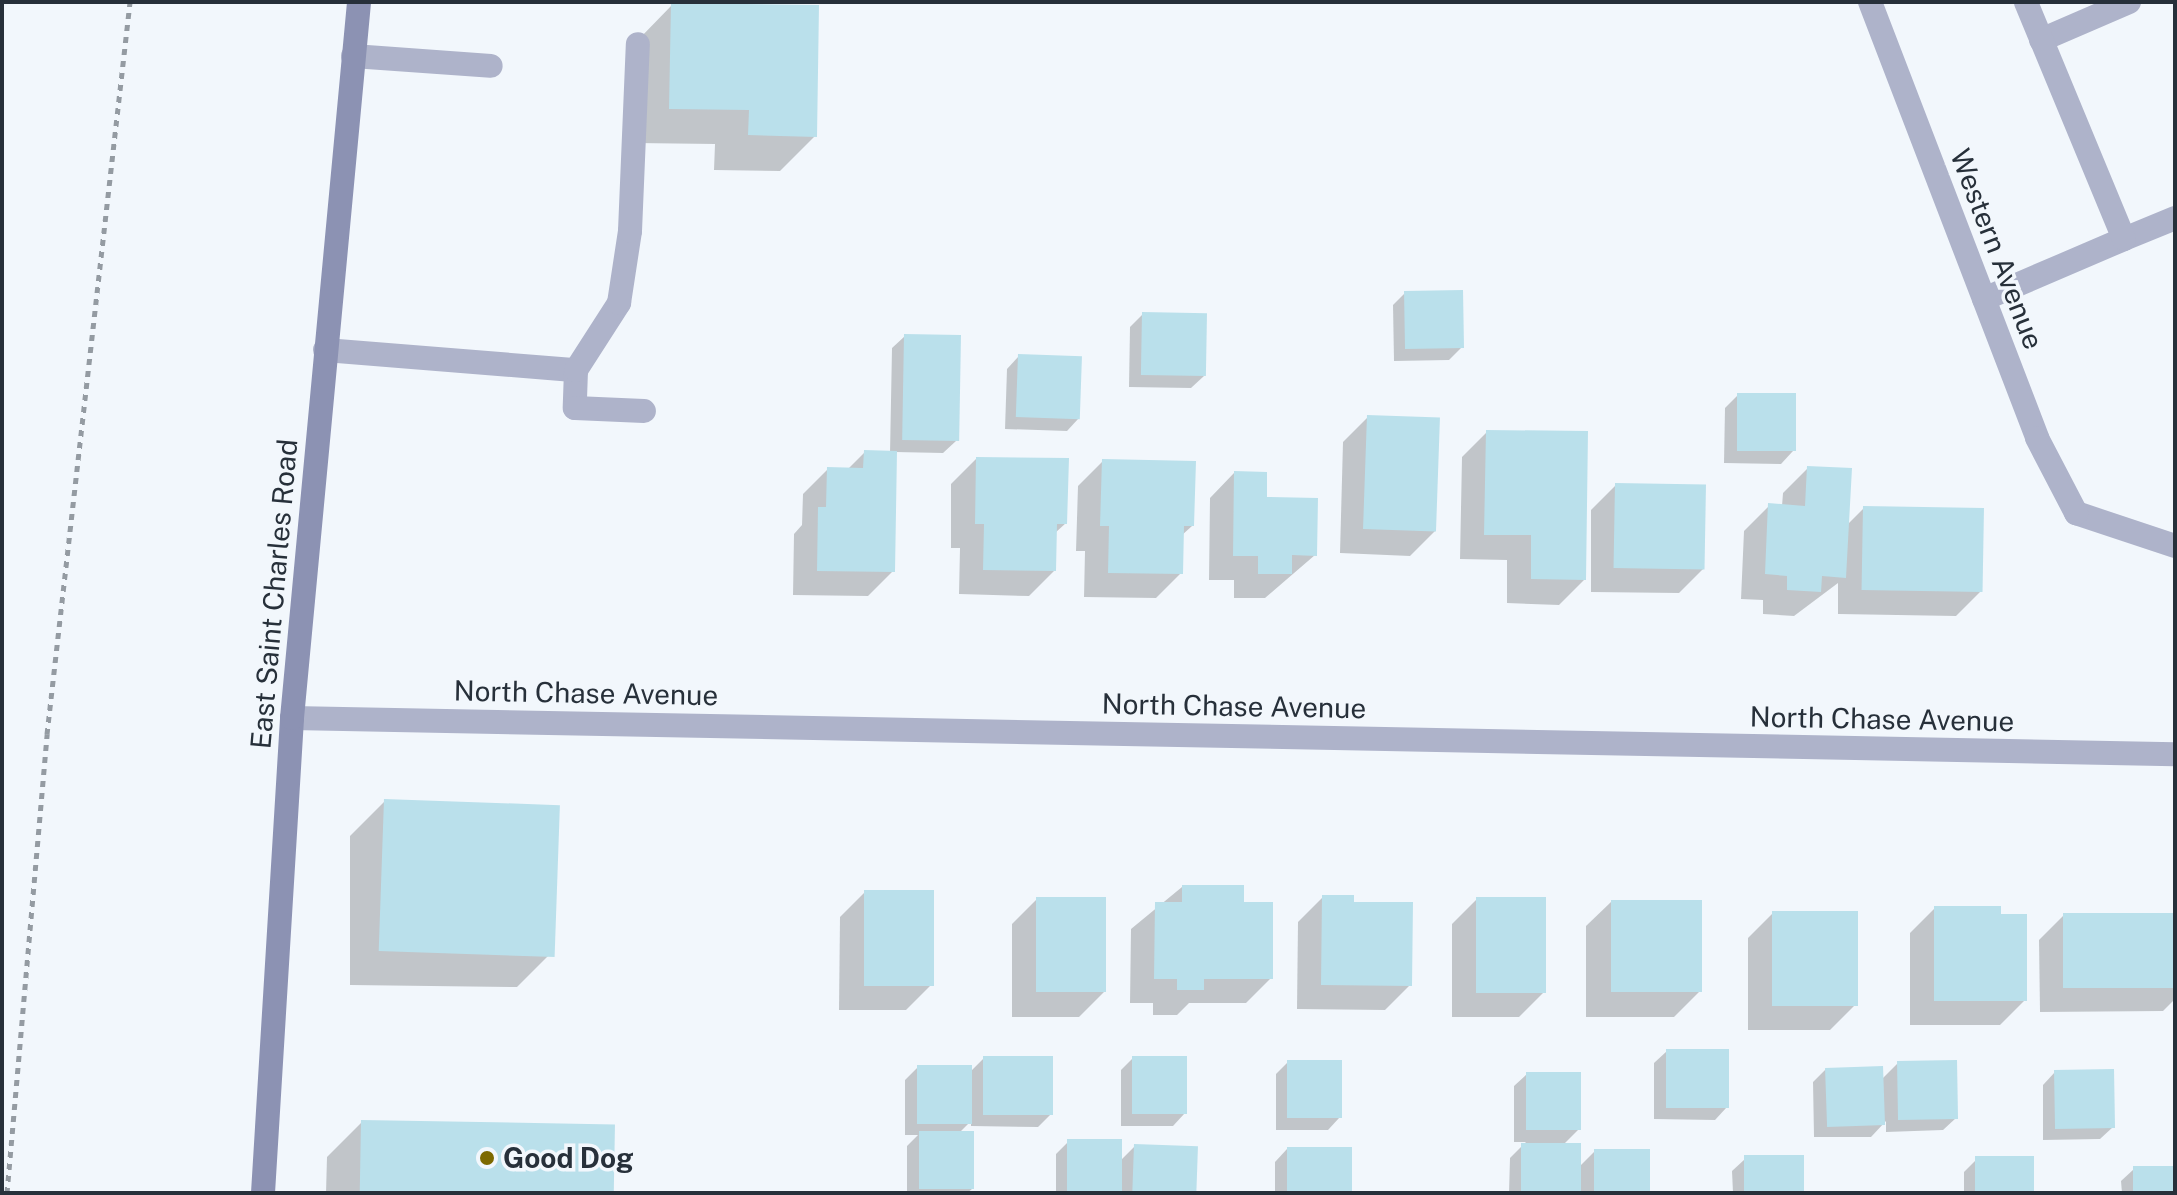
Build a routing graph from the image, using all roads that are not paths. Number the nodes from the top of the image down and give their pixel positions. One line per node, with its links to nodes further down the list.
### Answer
1 (359, 2): 7 (main road, East Saint Charles Road)
2 (1870, 2): 11 (street, Western Avenue)
3 (2026, 2): 5 (street)
4 (2129, 2): 5 (street)
5 (2041, 40): 10 (street)
6 (638, 44): 13 (street)
7 (353, 56): 8 (street); 12 (main road, East Saint Charles Road)
8 (491, 66)
9 (2175, 218): 10 (street)
10 (2124, 239): 11 (street)
11 (1984, 299): 15 (street, Western Avenue)
12 (325, 350): 13 (street); 16 (main road, East Saint Charles Road)
13 (576, 370): 14 (street)
14 (644, 411)
15 (2175, 546)
16 (292, 718): 17 (street, North Chase Avenue); 18 (main road, East Saint Charles Road)
17 (2175, 754)
18 (263, 1193)

